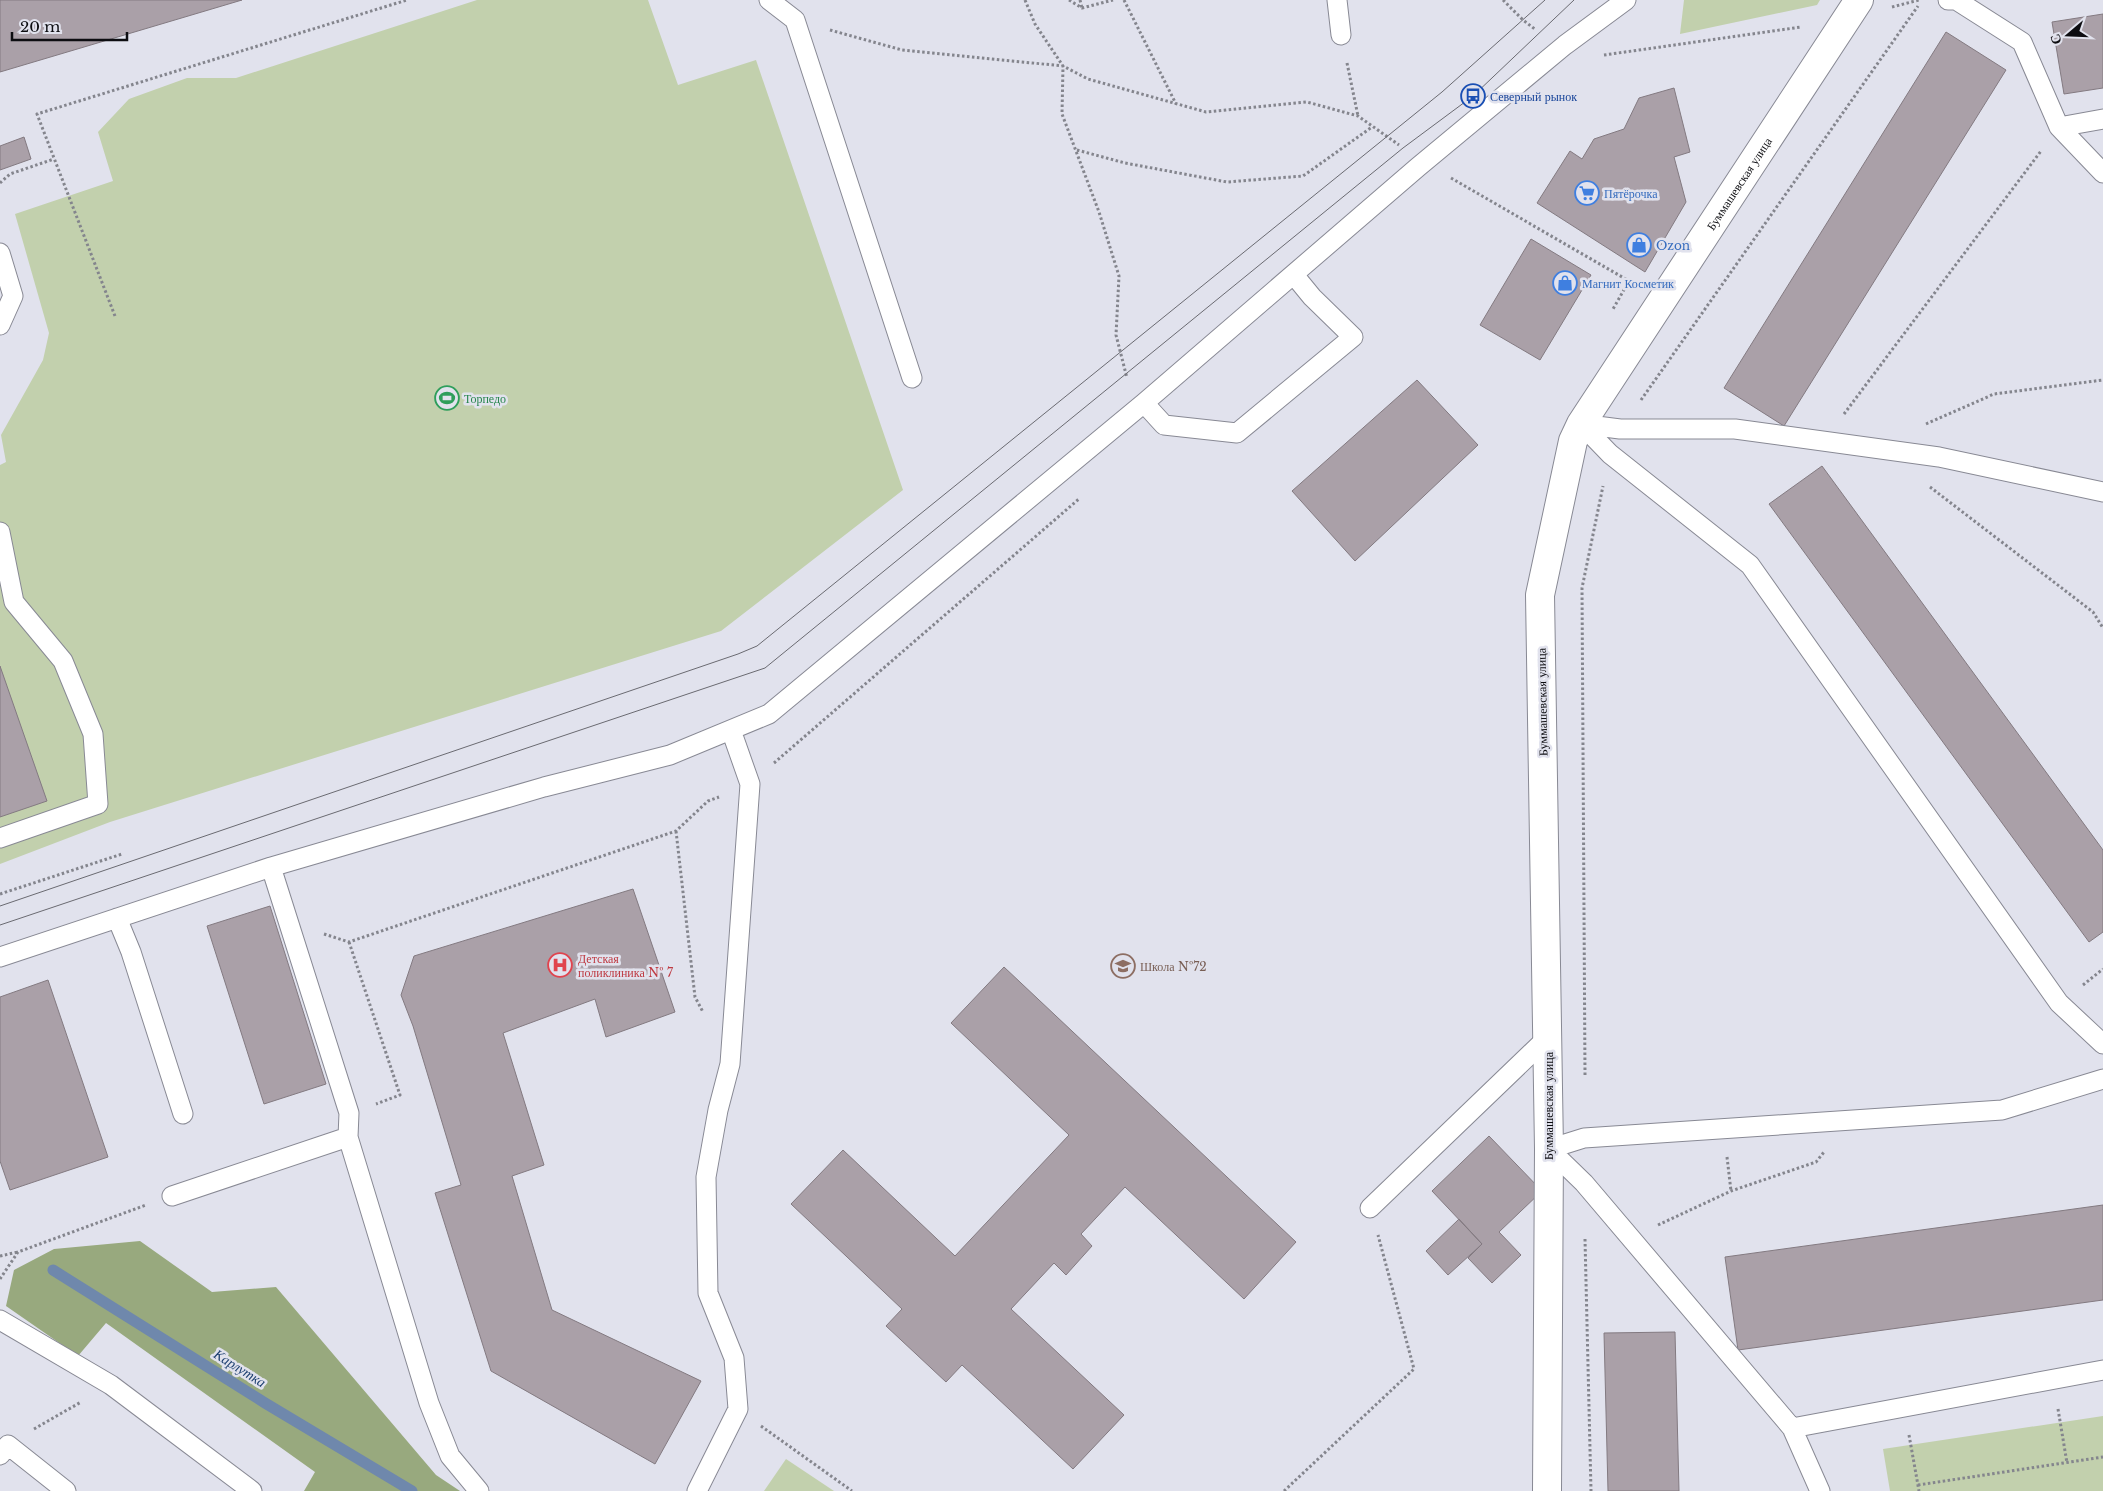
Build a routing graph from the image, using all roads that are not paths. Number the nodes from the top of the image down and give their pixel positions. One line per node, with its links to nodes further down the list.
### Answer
1 (768, 0): 13 (lane)
2 (1337, 0): 6 (lane)
3 (1626, 0): 11 (lane)
4 (1948, 0): 8 (lane)
5 (1852, 10): 15 (street, Буммашевская улица)
6 (1341, 36)
7 (2103, 119): 8 (lane)
8 (2059, 127): 9 (lane)
9 (2103, 173)
10 (0, 253): 12 (lane)
11 (1294, 275): 14 (lane); 14 (lane)
12 (0, 325)
13 (912, 378)
14 (1144, 403): 19 (lane)
15 (1581, 424): 16 (lane); 24 (street, Буммашевская улица); 25 (lane)
16 (2103, 492)
17 (0, 532): 18 (lane)
18 (7, 604): 20 (lane)
19 (731, 730): 21 (lane); 39 (lane)
20 (0, 838)
21 (271, 867): 22 (lane); 28 (lane)
22 (117, 918): 23 (lane); 27 (lane)
23 (0, 957)
24 (1548, 1037): 29 (street, Буммашевская улица); 31 (lane)
25 (2103, 1044)
26 (2103, 1079): 29 (lane)
27 (183, 1114)
28 (348, 1137): 30 (lane); 38 (lane)
29 (1549, 1149): 34 (lane); 40 (street, Буммашевская улица)
30 (172, 1196)
31 (1370, 1208)
32 (0, 1320): 37 (lane)
33 (2103, 1370): 34 (lane)
34 (1792, 1428): 41 (lane)
35 (4, 1450): 36 (lane)
36 (66, 1491)
37 (252, 1491)
38 (479, 1491)
39 (697, 1491)
40 (1547, 1491)
41 (1820, 1491)

